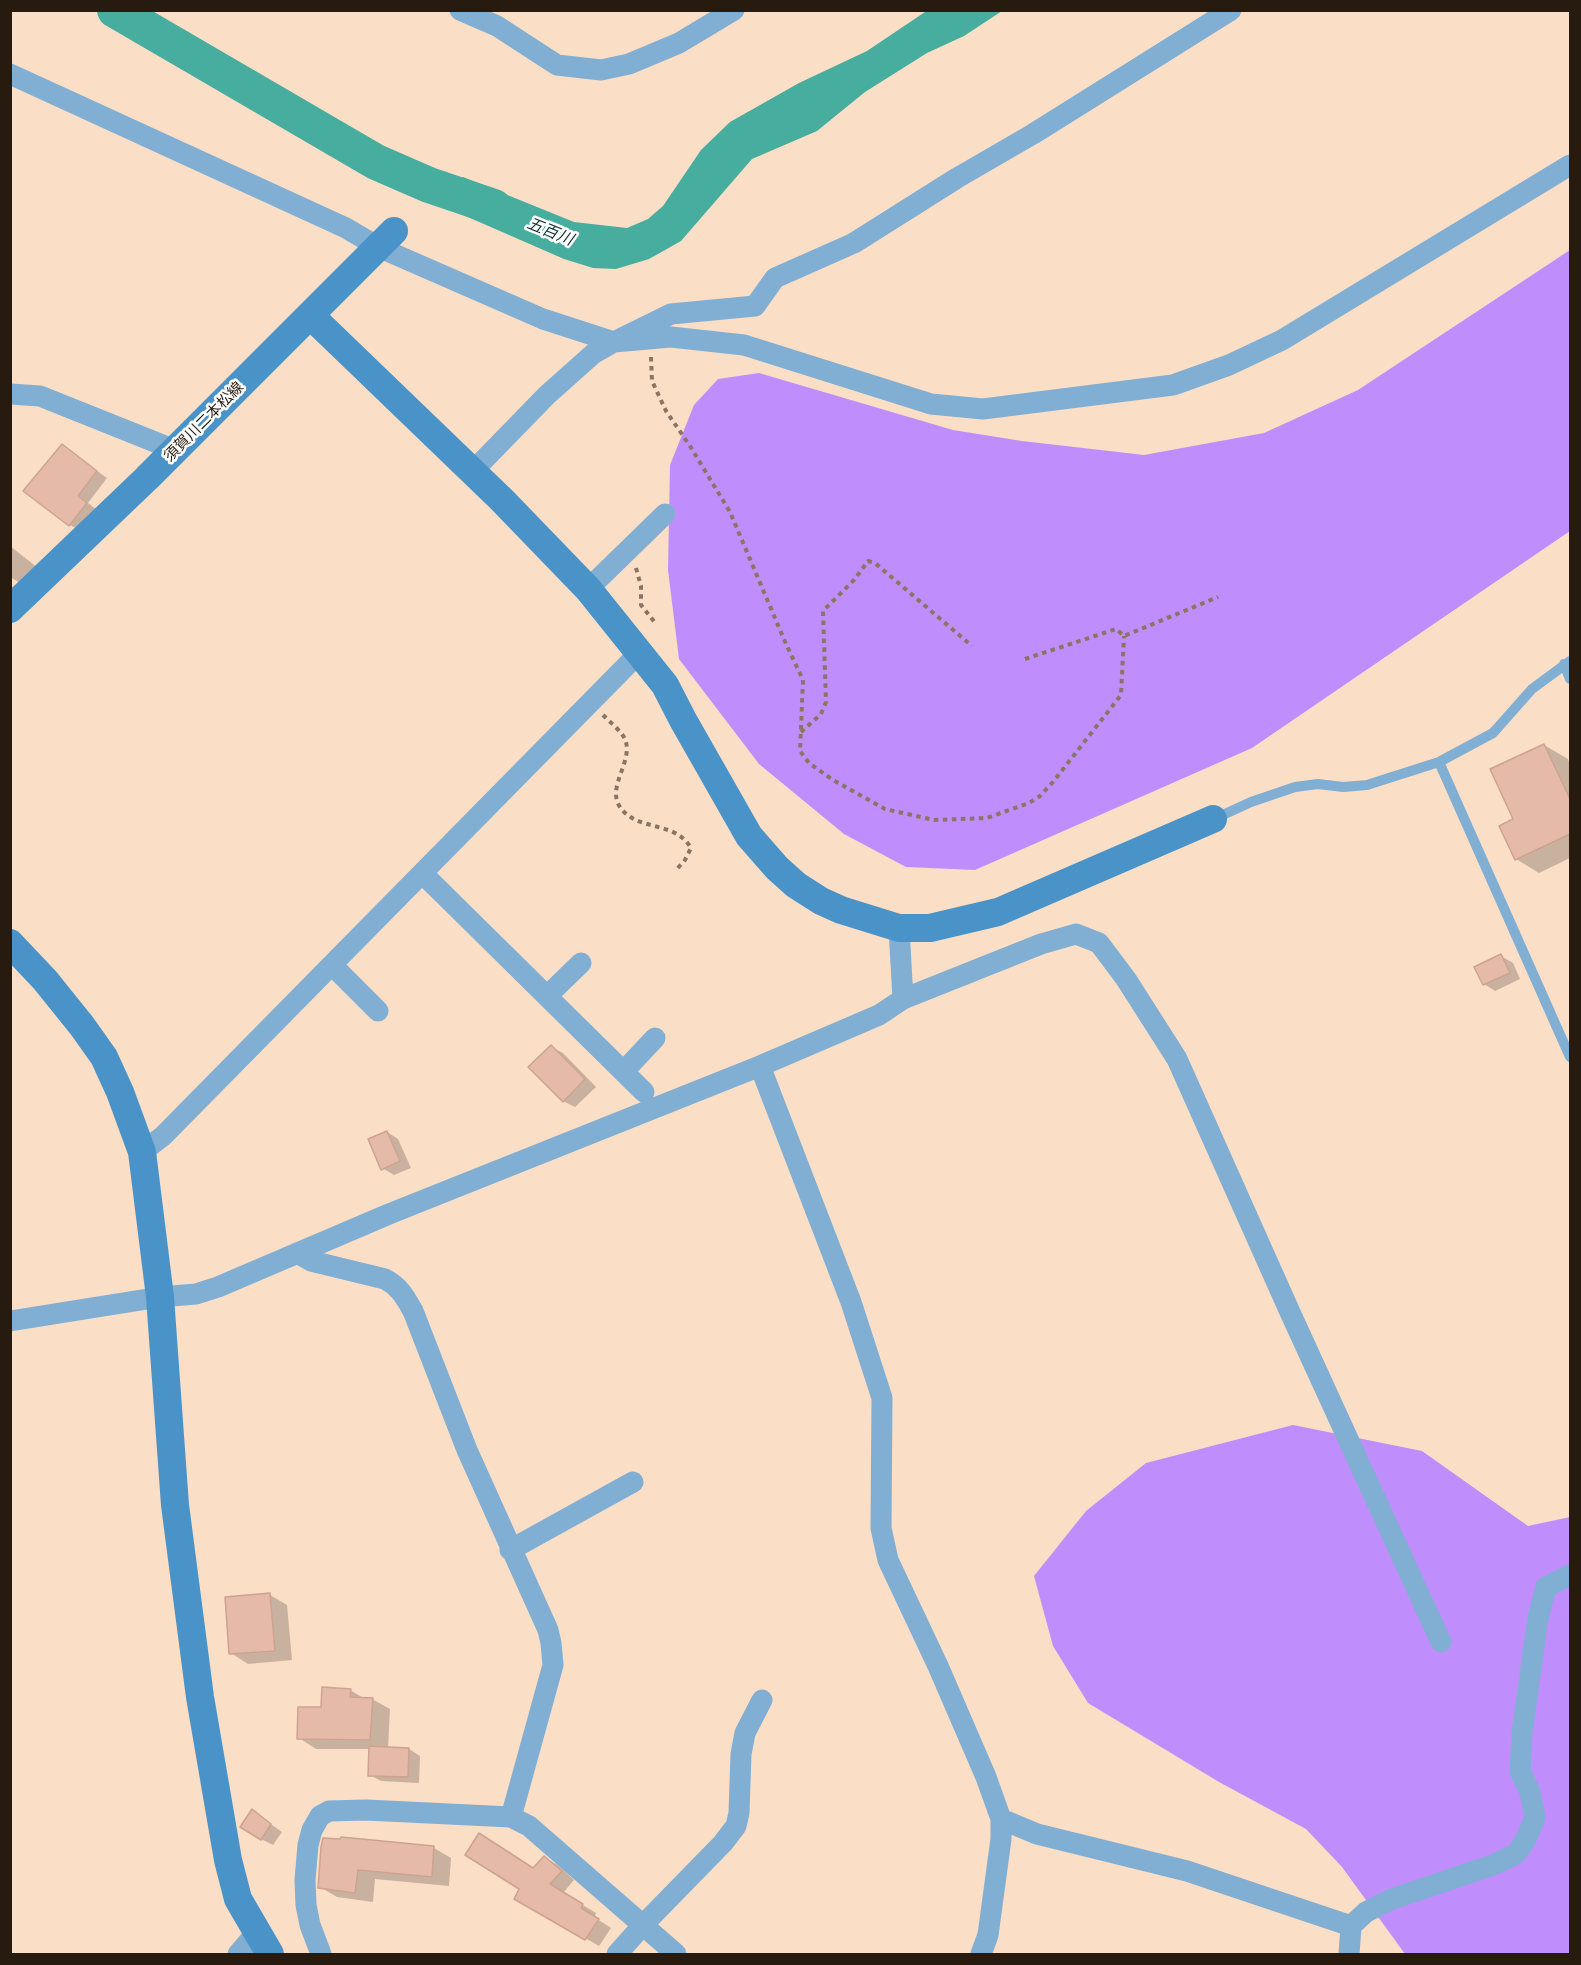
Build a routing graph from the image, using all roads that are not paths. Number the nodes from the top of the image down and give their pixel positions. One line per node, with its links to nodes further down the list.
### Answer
1 (460, 10): 2 (street)
2 (734, 10)
3 (1232, 10): 8 (street)
4 (10, 74): 6 (street)
5 (1570, 165): 8 (street)
6 (386, 239): 7 (street, 須賀川二本松線); 8 (street)
7 (311, 316): 10 (street, 須賀川二本松線); 11 (street)
8 (614, 342): 11 (street)
9 (10, 394): 10 (street)
10 (175, 450): 14 (street, 須賀川二本松線)
11 (472, 472): 13 (street)
12 (665, 514): 13 (street)
13 (588, 590): 15 (street)
14 (10, 609)
15 (640, 652): 20 (street); 21 (street)
16 (1567, 663): 17 (lane); 18 (lane)
17 (1570, 679)
18 (1439, 762): 19 (lane); 29 (lane)
19 (1213, 819): 21 (street)
20 (423, 874): 24 (street); 25 (street)
21 (899, 928): 26 (street)
22 (10, 943): 33 (street)
23 (581, 963): 25 (street)
24 (332, 965): 27 (street); 33 (street)
25 (547, 996): 31 (street)
26 (903, 999): 30 (street); 40 (street)
27 (378, 1011)
28 (655, 1038): 31 (street)
29 (1570, 1057)
30 (760, 1066): 34 (street); 43 (street)
31 (624, 1071): 32 (street)
32 (644, 1092)
33 (142, 1152): 35 (street)
34 (297, 1253): 35 (street); 38 (street)
35 (160, 1297): 36 (street); 46 (street)
36 (10, 1321)
37 (633, 1482): 38 (street)
38 (510, 1550): 42 (street)
39 (1570, 1575): 45 (street)
40 (1441, 1642)
41 (762, 1700): 44 (street)
42 (511, 1817): 44 (street); 48 (street)
43 (1001, 1819): 45 (street); 51 (street)
44 (642, 1926): 49 (street); 50 (street)
45 (1351, 1926): 52 (street)
46 (263, 1944): 47 (street)
47 (238, 1954)
48 (321, 1954)
49 (618, 1954)
50 (676, 1954)
51 (981, 1954)
52 (1349, 1954)

